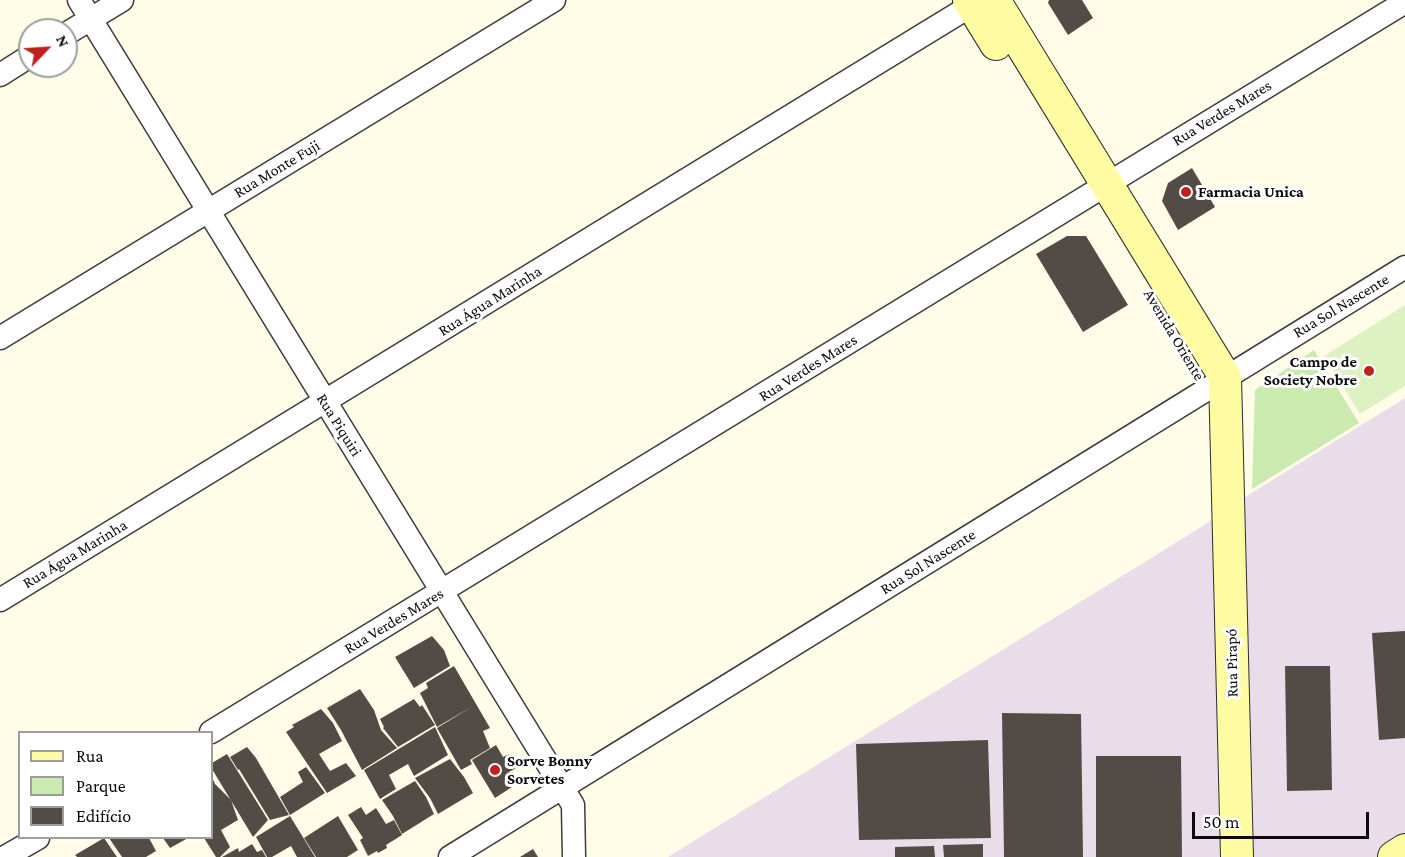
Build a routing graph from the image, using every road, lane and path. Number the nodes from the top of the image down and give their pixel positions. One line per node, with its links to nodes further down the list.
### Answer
1 (122, 0): 5 (street)
2 (554, 0): 9 (street, Rua Monte Fuji)
3 (979, 1): 8 (street, Avenida Oriente); 13 (street, Rua Água Marinha)
4 (1405, 2): 8 (street, Rua Verdes Mares)
5 (85, 9): 9 (street, Rua Piquiri)
6 (18, 64): 7 (street)
7 (0, 75)
8 (1098, 189): 12 (street, Avenida Oriente); 15 (street, Rua Verdes Mares)
9 (208, 211): 11 (street, Rua Monte Fuji); 13 (street, Rua Piquiri)
10 (1405, 267): 12 (street, Rua Sol Nascente)
11 (0, 338)
12 (1216, 383): 14 (street, Avenida Oriente); 18 (street, Rua Sol Nascente)
13 (324, 402): 15 (street, Rua Piquiri); 16 (street, Rua Água Marinha)
14 (1227, 469): 24 (street, Rua Pirapó)
15 (443, 592): 17 (street, Rua Verdes Mares); 18 (street, Rua Piquiri)
16 (0, 600)
17 (213, 731)
18 (562, 789): 22 (street, Rua Sol Nascente); 23 (street, Rua Piquiri)
19 (35, 839): 21 (street)
20 (1405, 850): 25 (street)
21 (5, 857)
22 (450, 857)
23 (574, 857)
24 (1237, 857)
25 (1394, 857)

